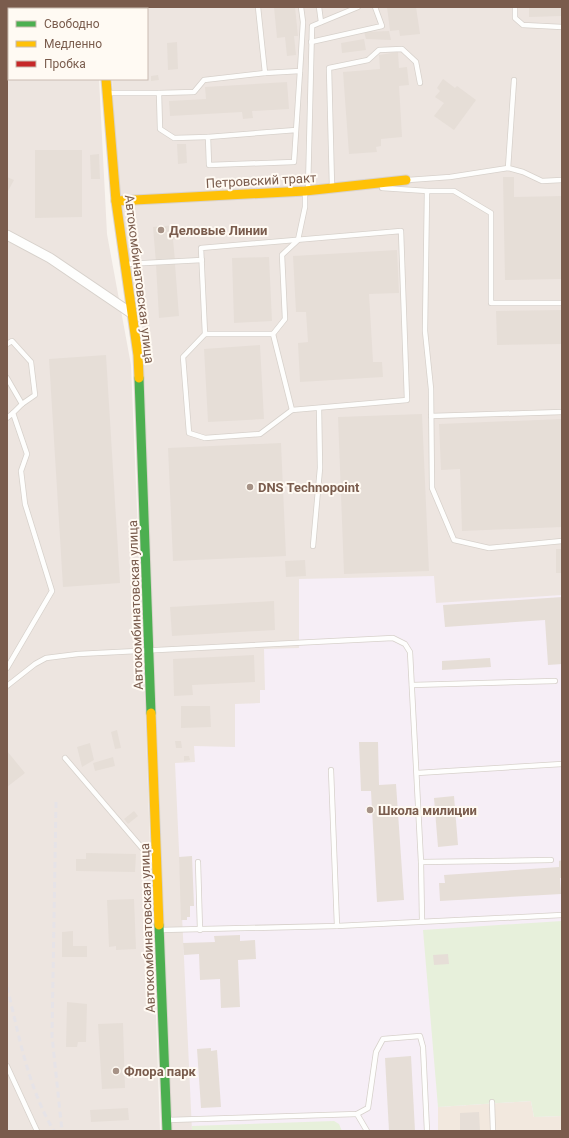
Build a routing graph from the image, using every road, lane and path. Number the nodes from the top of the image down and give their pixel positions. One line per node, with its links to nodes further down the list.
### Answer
1 (258, 7): 11 (lane)
2 (301, 7): 10 (lane)
3 (319, 7): 7 (lane)
4 (358, 7): 7 (lane)
5 (375, 7): 9 (lane)
6 (515, 7): 8 (lane)
7 (321, 22): 9 (lane)
8 (562, 27)
9 (311, 42): 24 (lane)
10 (300, 71): 11 (lane); 17 (lane)
11 (266, 73): 16 (lane)
12 (106, 80): 15 (street, Автокомбинатовская улица)
13 (514, 80): 19 (lane)
14 (420, 83): 23 (lane)
15 (106, 93): 16 (lane); 26 (street, Автокомбинатовская улица)
16 (159, 93): 18 (lane)
17 (296, 130): 18 (lane); 18 (lane)
18 (208, 137)
19 (508, 168): 20 (lane); 21 (lane)
20 (406, 180): 22 (street, Петровский тракт)
21 (562, 180)
22 (353, 186): 23 (street, Петровский тракт); 25 (lane)
23 (332, 188): 24 (street, Петровский тракт)
24 (307, 191): 26 (street, Петровский тракт); 28 (lane)
25 (427, 191): 31 (lane); 42 (lane)
26 (116, 201): 30 (street, Автокомбинатовская улица)
27 (7, 235): 32 (street)
28 (298, 240): 29 (lane); 34 (lane); 38 (lane)
29 (202, 260): 30 (lane); 33 (lane)
30 (126, 264): 32 (street, Автокомбинатовская улица)
31 (562, 303)
32 (131, 313): 46 (street, Автокомбинатовская улица)
33 (205, 334): 34 (lane); 39 (lane)
34 (272, 334): 39 (lane)
35 (7, 344): 37 (lane)
36 (7, 378): 37 (lane)
37 (22, 404): 41 (lane)
38 (319, 408): 39 (lane); 45 (lane)
39 (292, 410)
40 (562, 412): 42 (lane)
41 (13, 413): 43 (lane); 47 (lane)
42 (431, 416): 44 (lane)
43 (7, 418)
44 (562, 541)
45 (313, 546)
46 (149, 649): 49 (lane); 50 (lane); 58 (street, Автокомбинатовская улица)
47 (7, 668)
48 (555, 680): 50 (lane)
49 (8, 684)
50 (412, 685): 54 (lane)
51 (65, 758): 58 (lane)
52 (562, 764): 54 (lane)
53 (331, 770): 61 (lane)
54 (417, 773): 57 (lane)
55 (551, 860): 57 (lane)
56 (198, 862): 63 (lane)
57 (421, 862): 60 (lane)
58 (158, 866): 62 (street, Автокомбинатовская улица)
59 (562, 915): 60 (lane)
60 (422, 921): 61 (lane)
61 (337, 926): 63 (lane)
62 (160, 930): 63 (lane); 67 (street, Автокомбинатовская улица)
63 (200, 930)
64 (7, 1066): 68 (lane)
65 (492, 1102): 72 (lane)
66 (357, 1114): 67 (lane); 70 (lane); 71 (lane)
67 (167, 1120): 69 (street, Автокомбинатовская улица)
68 (37, 1131)
69 (167, 1131)
70 (367, 1131)
71 (427, 1131)
72 (493, 1131)

